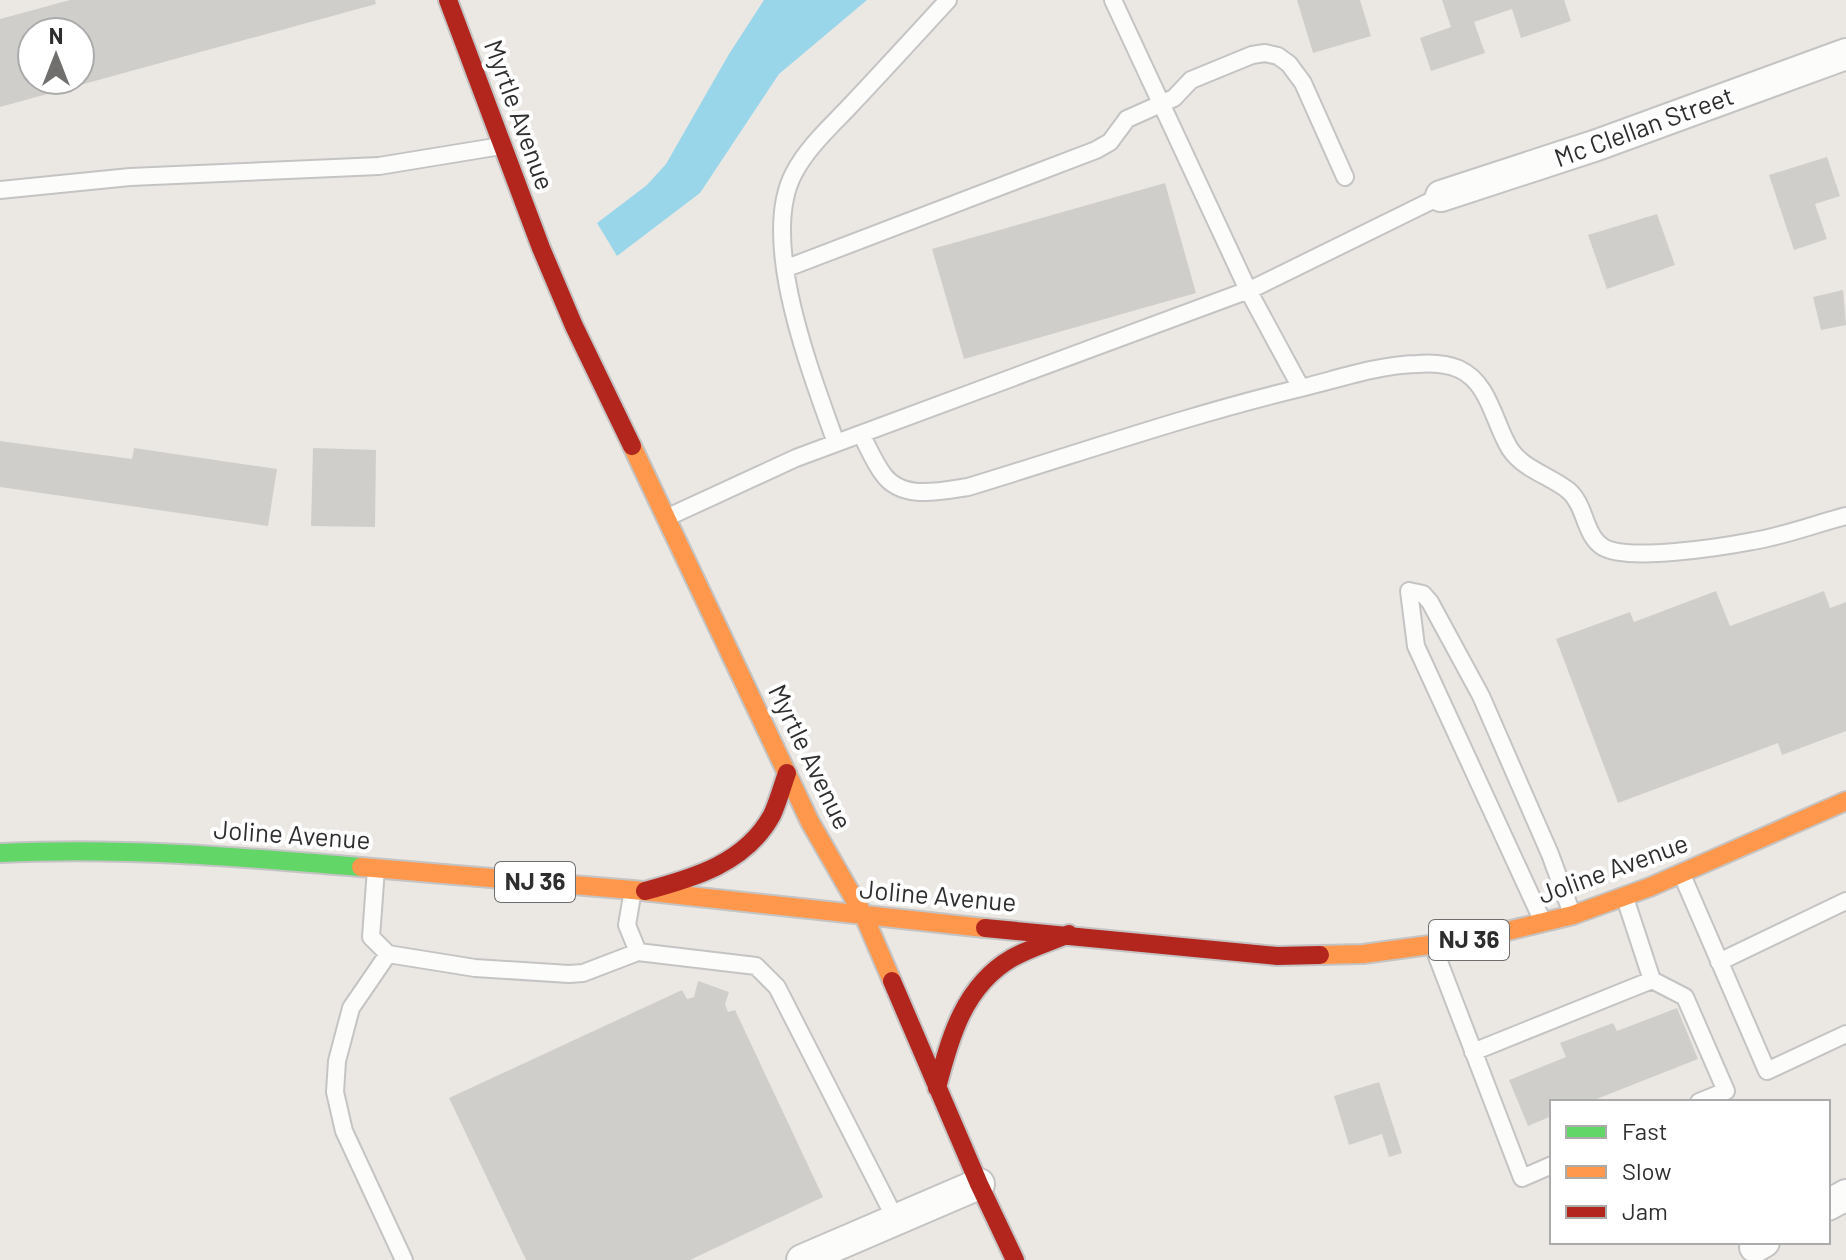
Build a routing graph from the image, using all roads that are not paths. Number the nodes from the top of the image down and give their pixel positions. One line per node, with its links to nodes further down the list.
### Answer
1 (448, 0): 6 (main road, Myrtle Avenue)
2 (948, 0): 10 (lane)
3 (1113, 0): 5 (lane)
4 (1846, 54): 9 (street, Mc Clellan Street)
5 (1161, 104): 7 (lane); 10 (lane); 11 (lane)
6 (503, 145): 8 (lane); 16 (main road, Myrtle Avenue)
7 (1345, 177)
8 (0, 190)
9 (1441, 196): 11 (lane)
10 (787, 268): 14 (lane)
11 (1248, 290): 12 (lane); 13 (lane)
12 (1301, 388): 13 (lane); 15 (lane)
13 (861, 434): 14 (lane)
14 (836, 443): 16 (lane)
15 (1846, 516)
16 (667, 518): 17 (main road, Myrtle Avenue)
17 (787, 773): 22 (main road); 26 (main road, Myrtle Avenue)
18 (1846, 801): 21 (main road, Joline Avenue / NJ 36)
19 (0, 853): 20 (main road, Joline Avenue / NJ 36)
20 (376, 868): 22 (main road, Joline Avenue / NJ 36); 31 (lane)
21 (1681, 873): 23 (main road, Joline Avenue / NJ 36); 32 (lane)
22 (639, 891): 26 (main road, Joline Avenue / NJ 36); 30 (lane)
23 (1624, 896): 25 (main road, Joline Avenue / NJ 36); 33 (lane)
24 (1846, 901): 32 (lane)
25 (1573, 915): 27 (main road, Joline Avenue / NJ 36); 27 (lane)
26 (864, 916): 28 (main road, Joline Avenue / NJ 36); 36 (main road, Myrtle Avenue)
27 (1543, 922): 29 (main road, Joline Avenue / NJ 36)
28 (1069, 934): 29 (main road, Joline Avenue / NJ 36); 36 (main road)
29 (1432, 944): 35 (lane)
30 (638, 952): 31 (lane); 40 (lane)
31 (388, 954): 41 (lane)
32 (1719, 962): 34 (lane)
33 (1652, 980): 35 (lane); 37 (lane)
34 (1846, 1034)
35 (1473, 1052): 38 (lane)
36 (937, 1088): 39 (main road, Myrtle Avenue)
37 (1704, 1100)
38 (1550, 1166)
39 (979, 1184): 40 (street); 43 (main road, Myrtle Avenue)
40 (896, 1220): 42 (street)
41 (404, 1260)
42 (802, 1260)
43 (1015, 1260)

